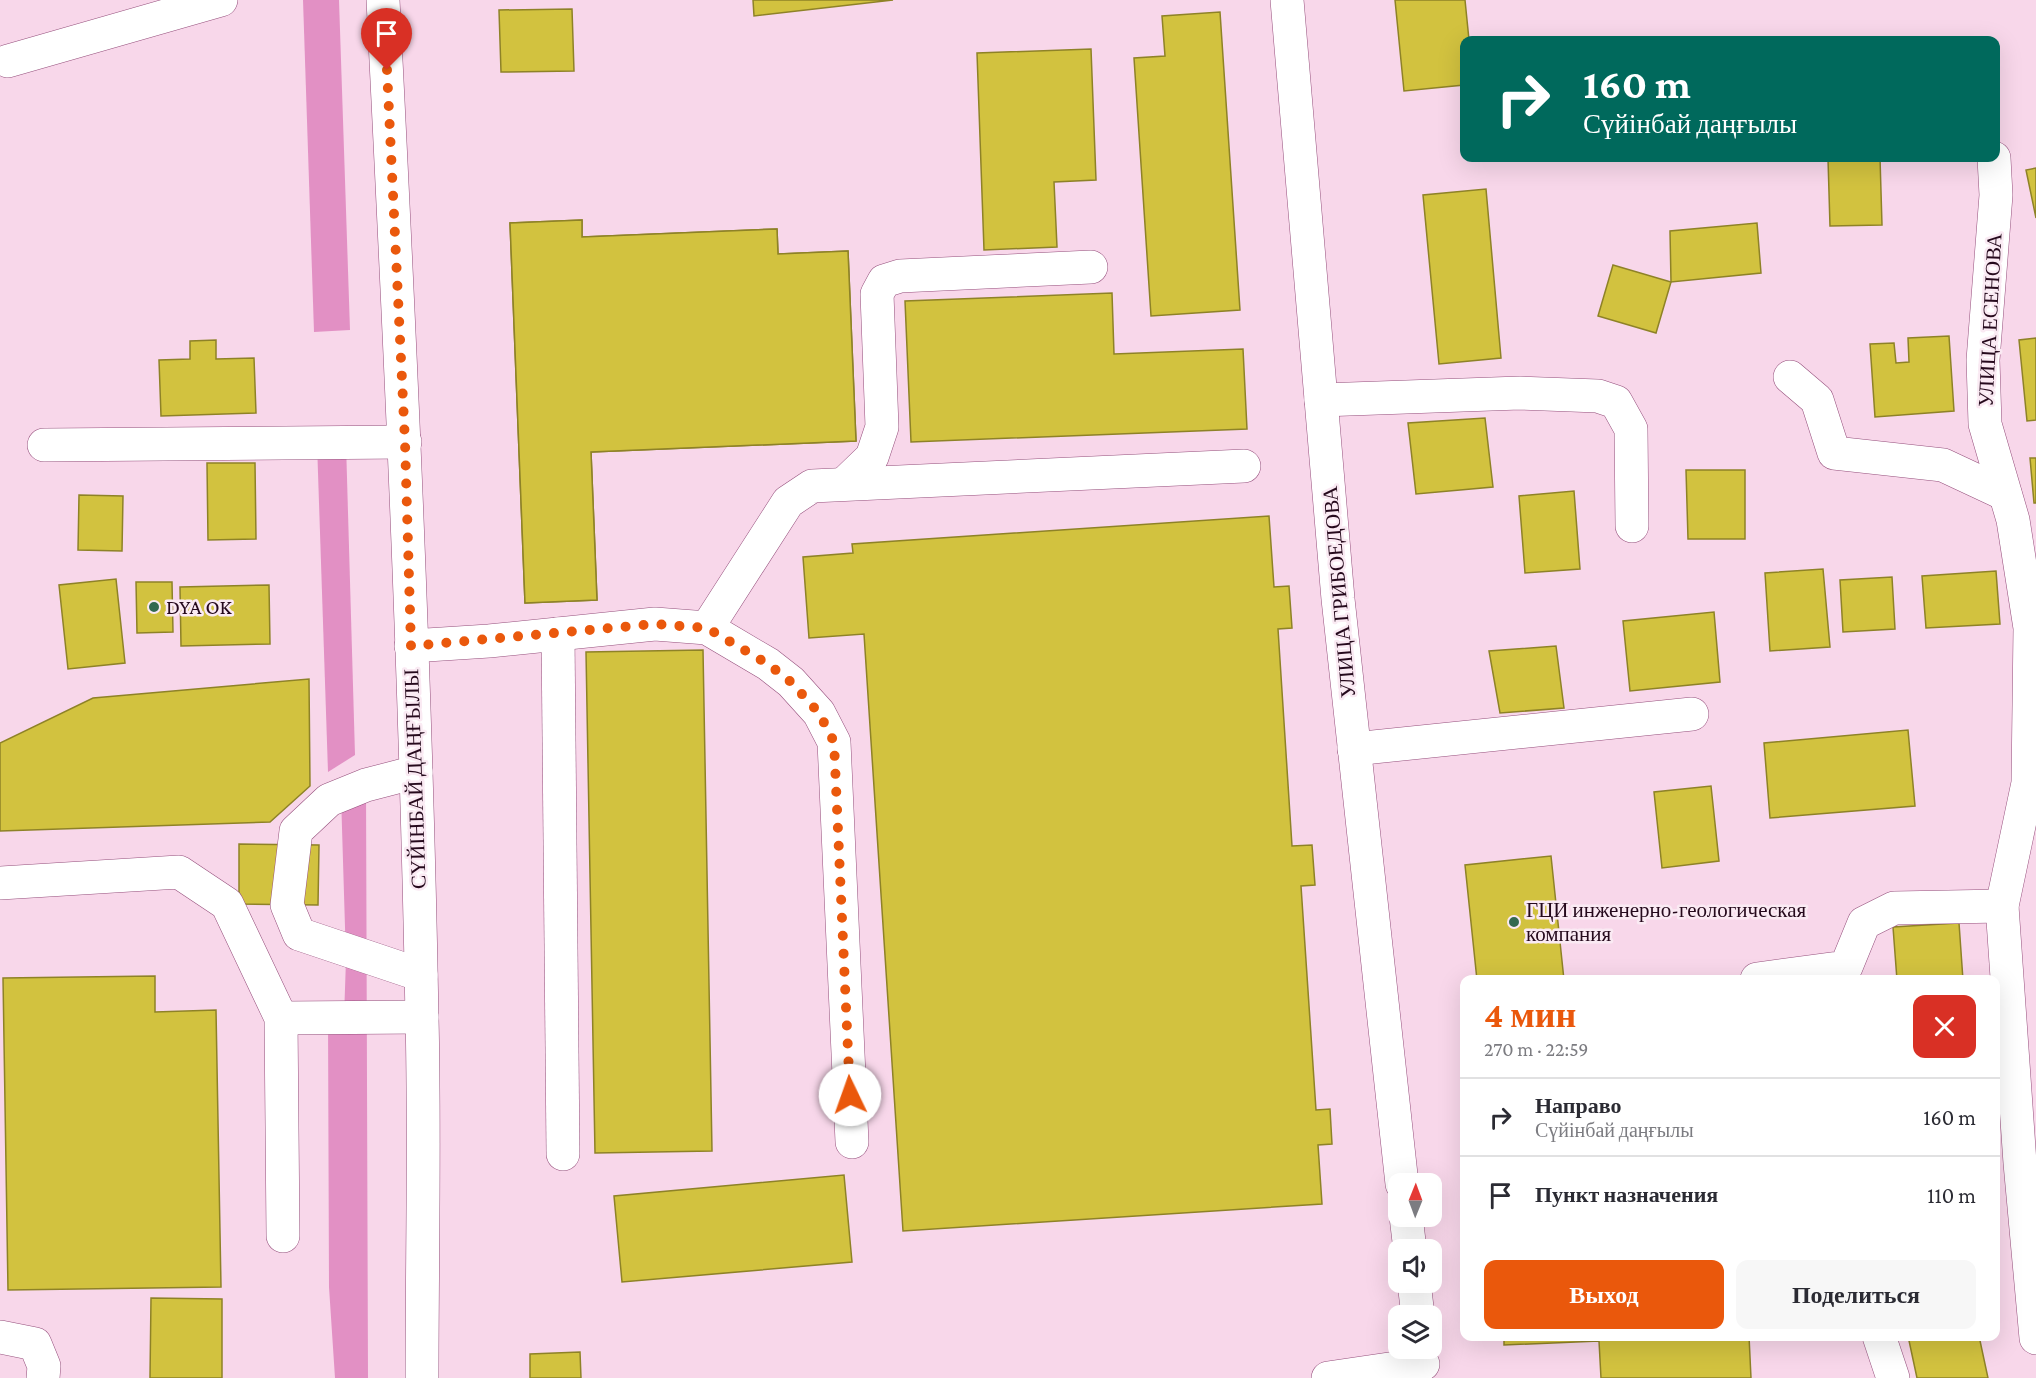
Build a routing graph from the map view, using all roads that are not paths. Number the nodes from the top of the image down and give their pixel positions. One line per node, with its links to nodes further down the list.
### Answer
1 (221, 0): 4 (street)
2 (383, 0): 9 (street, СҮЙІНБАЙ ДАҢҒЫЛЫ)
3 (1287, 0): 8 (street, УЛИЦА ГРИБОЕДОВА)
4 (8, 61)
5 (1994, 162): 13 (street, УЛИЦА ЕСЕНОВА)
6 (1091, 267): 12 (street)
7 (1790, 377): 13 (street)
8 (1321, 400): 14 (street); 20 (street, УЛИЦА ГРИБОЕДОВА)
9 (405, 442): 10 (street); 17 (street, СҮЙІНБАЙ ДАҢҒЫЛЫ)
10 (44, 445)
11 (1244, 466): 12 (street)
12 (845, 483): 15 (street)
13 (2005, 494): 18 (street, УЛИЦА ЕСЕНОВА)
14 (1632, 526)
15 (707, 628): 16 (street); 28 (street)
16 (558, 634): 17 (street); 29 (street)
17 (411, 646): 21 (street, СҮЙІНБАЙ ДАҢҒЫЛЫ)
18 (2033, 646): 23 (street, УЛИЦА ЕСЕНОВА)
19 (1692, 714): 20 (street)
20 (1354, 749): 30 (street, УЛИЦА ГРИБОЕДОВА)
21 (416, 772): 24 (street, СҮЙІНБАЙ ДАҢҒЫЛЫ); 24 (street)
22 (0, 883): 27 (street)
23 (2002, 906): 25 (street); 33 (street, УЛИЦА ЕСЕНОВА)
24 (421, 975): 26 (street, СҮЙІНБАЙ ДАҢҒЫЛЫ)
25 (1787, 975)
26 (422, 1017): 27 (street); 37 (street, СҮЙІНБАЙ ДАҢҒЫЛЫ)
27 (280, 1018): 31 (street)
28 (852, 1142)
29 (563, 1154)
30 (1401, 1173)
31 (283, 1236)
32 (0, 1337): 36 (street)
33 (2036, 1338)
34 (1881, 1341): 39 (street)
35 (1423, 1363): 38 (street)
36 (44, 1378)
37 (422, 1378)
38 (1328, 1378)
39 (1893, 1378)

